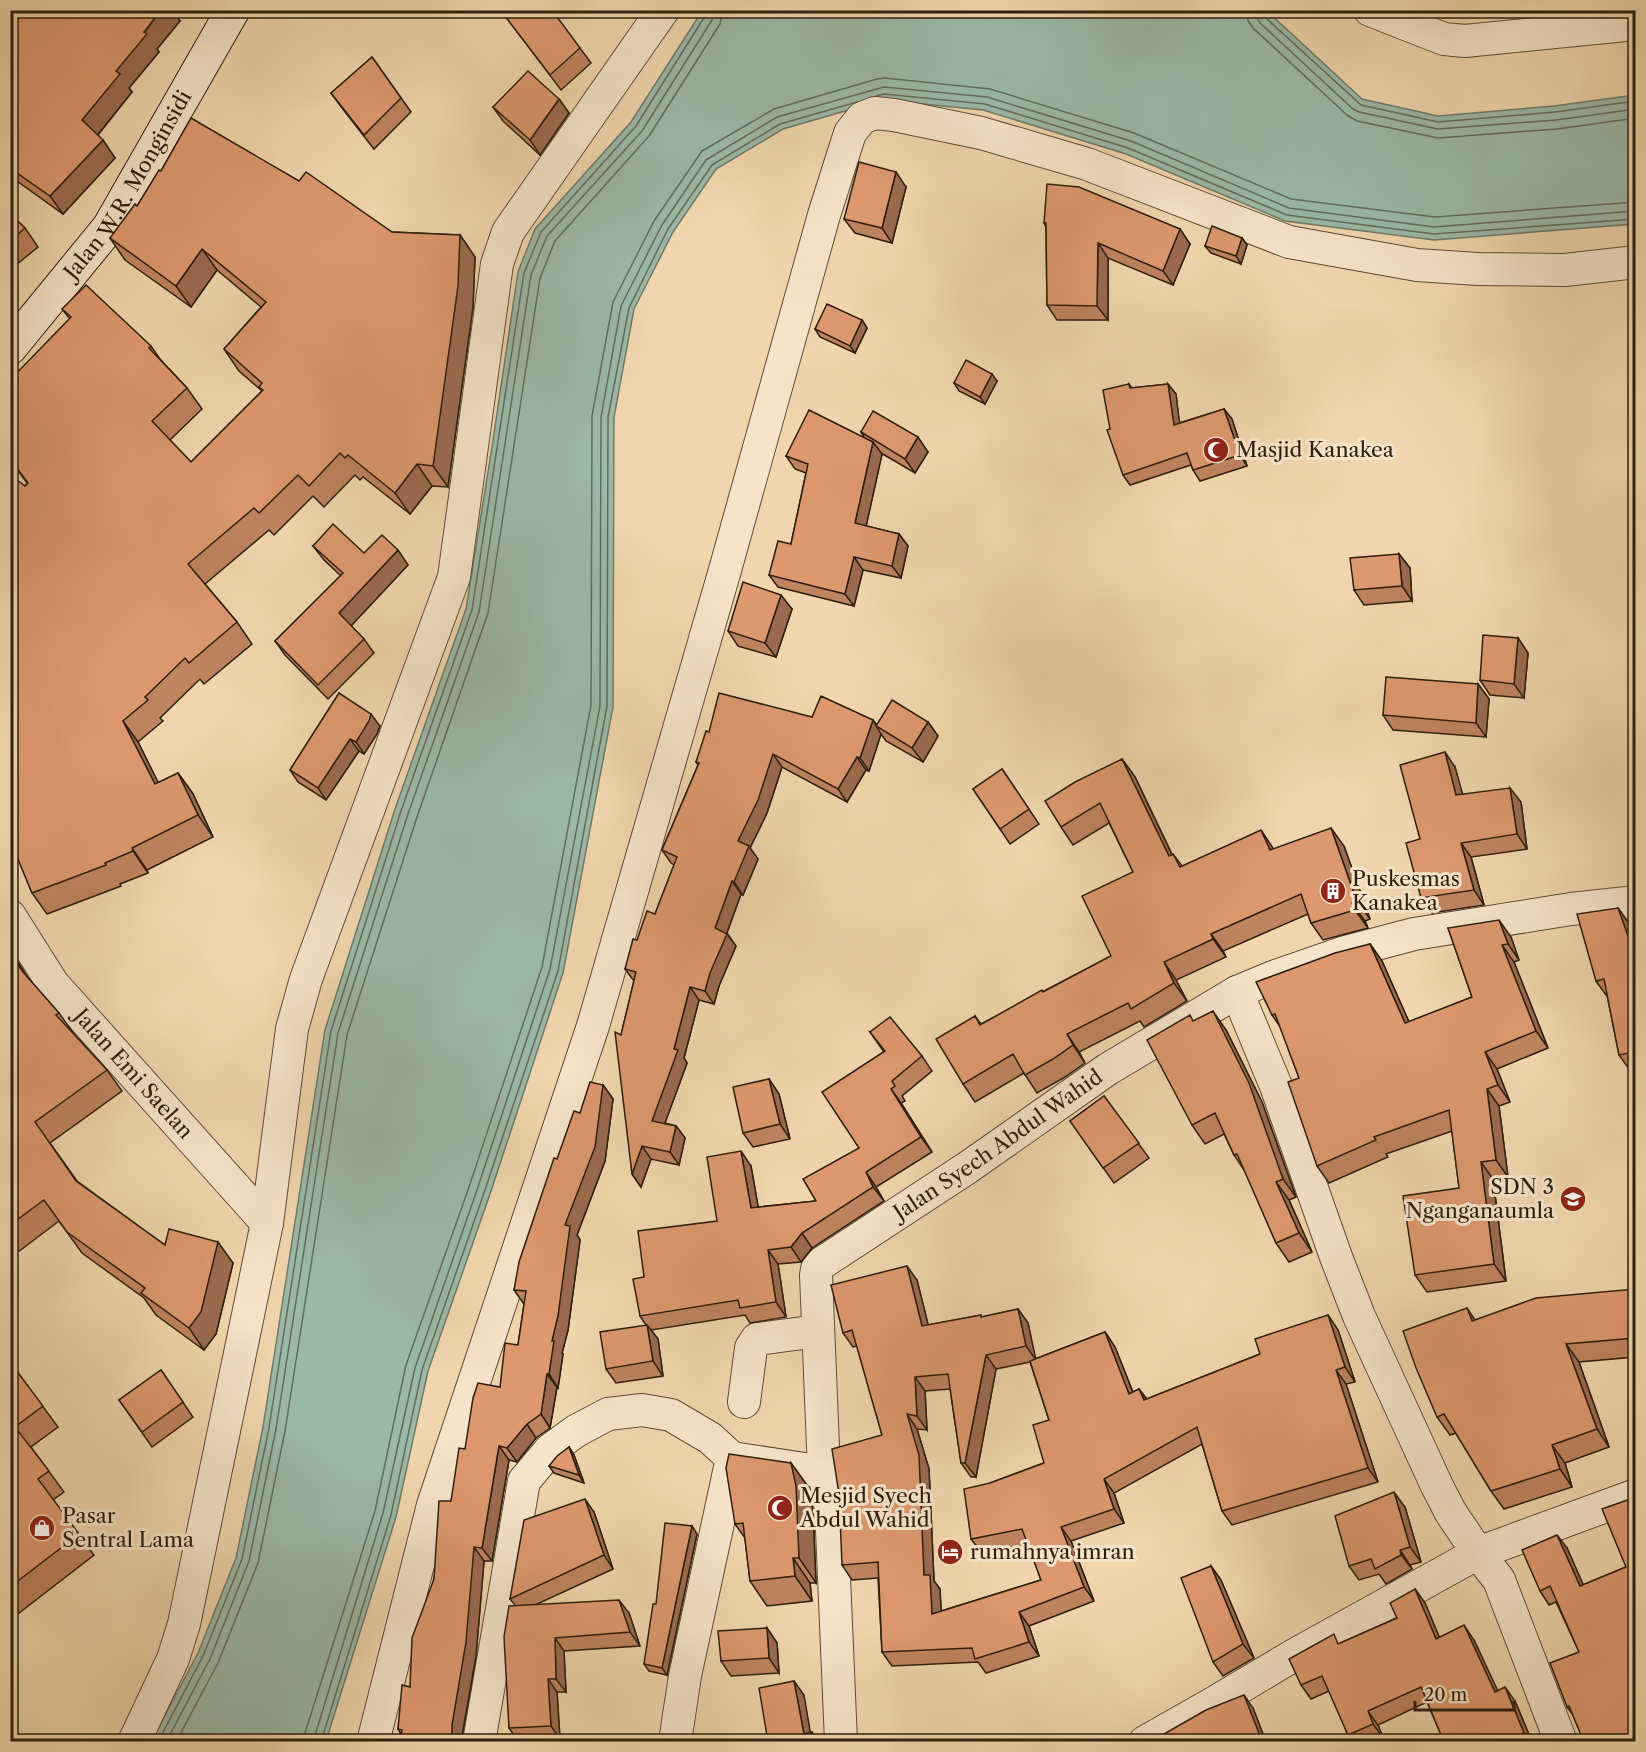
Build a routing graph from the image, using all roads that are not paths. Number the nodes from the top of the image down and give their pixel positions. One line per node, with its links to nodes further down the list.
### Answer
1 (233, 10): 6 (main road, Jalan W.R. Monginsidi)
2 (663, 10): 10 (street)
3 (1370, 10): 4 (street)
4 (1635, 24)
5 (1635, 262): 18 (street)
6 (10, 348)
7 (1635, 902): 9 (street, Jalan Syech Abdul Wahid)
8 (10, 916): 10 (street, Jalan Emi Saelan)
9 (1237, 992): 11 (street, Jalan Syech Abdul Wahid); 16 (street)
10 (267, 1223): 17 (street)
11 (818, 1331): 12 (street); 14 (street, Jalan Syech Abdul Wahid)
12 (744, 1402)
13 (732, 1458): 14 (street); 19 (street); 20 (street)
14 (824, 1472): 21 (street, Jalan Syech Abdul Wahid)
15 (1635, 1495): 16 (street)
16 (1478, 1553): 22 (street); 23 (street)
17 (134, 1742)
18 (373, 1742)
19 (479, 1742)
20 (675, 1742)
21 (840, 1742)
22 (1145, 1742)
23 (1561, 1742)

